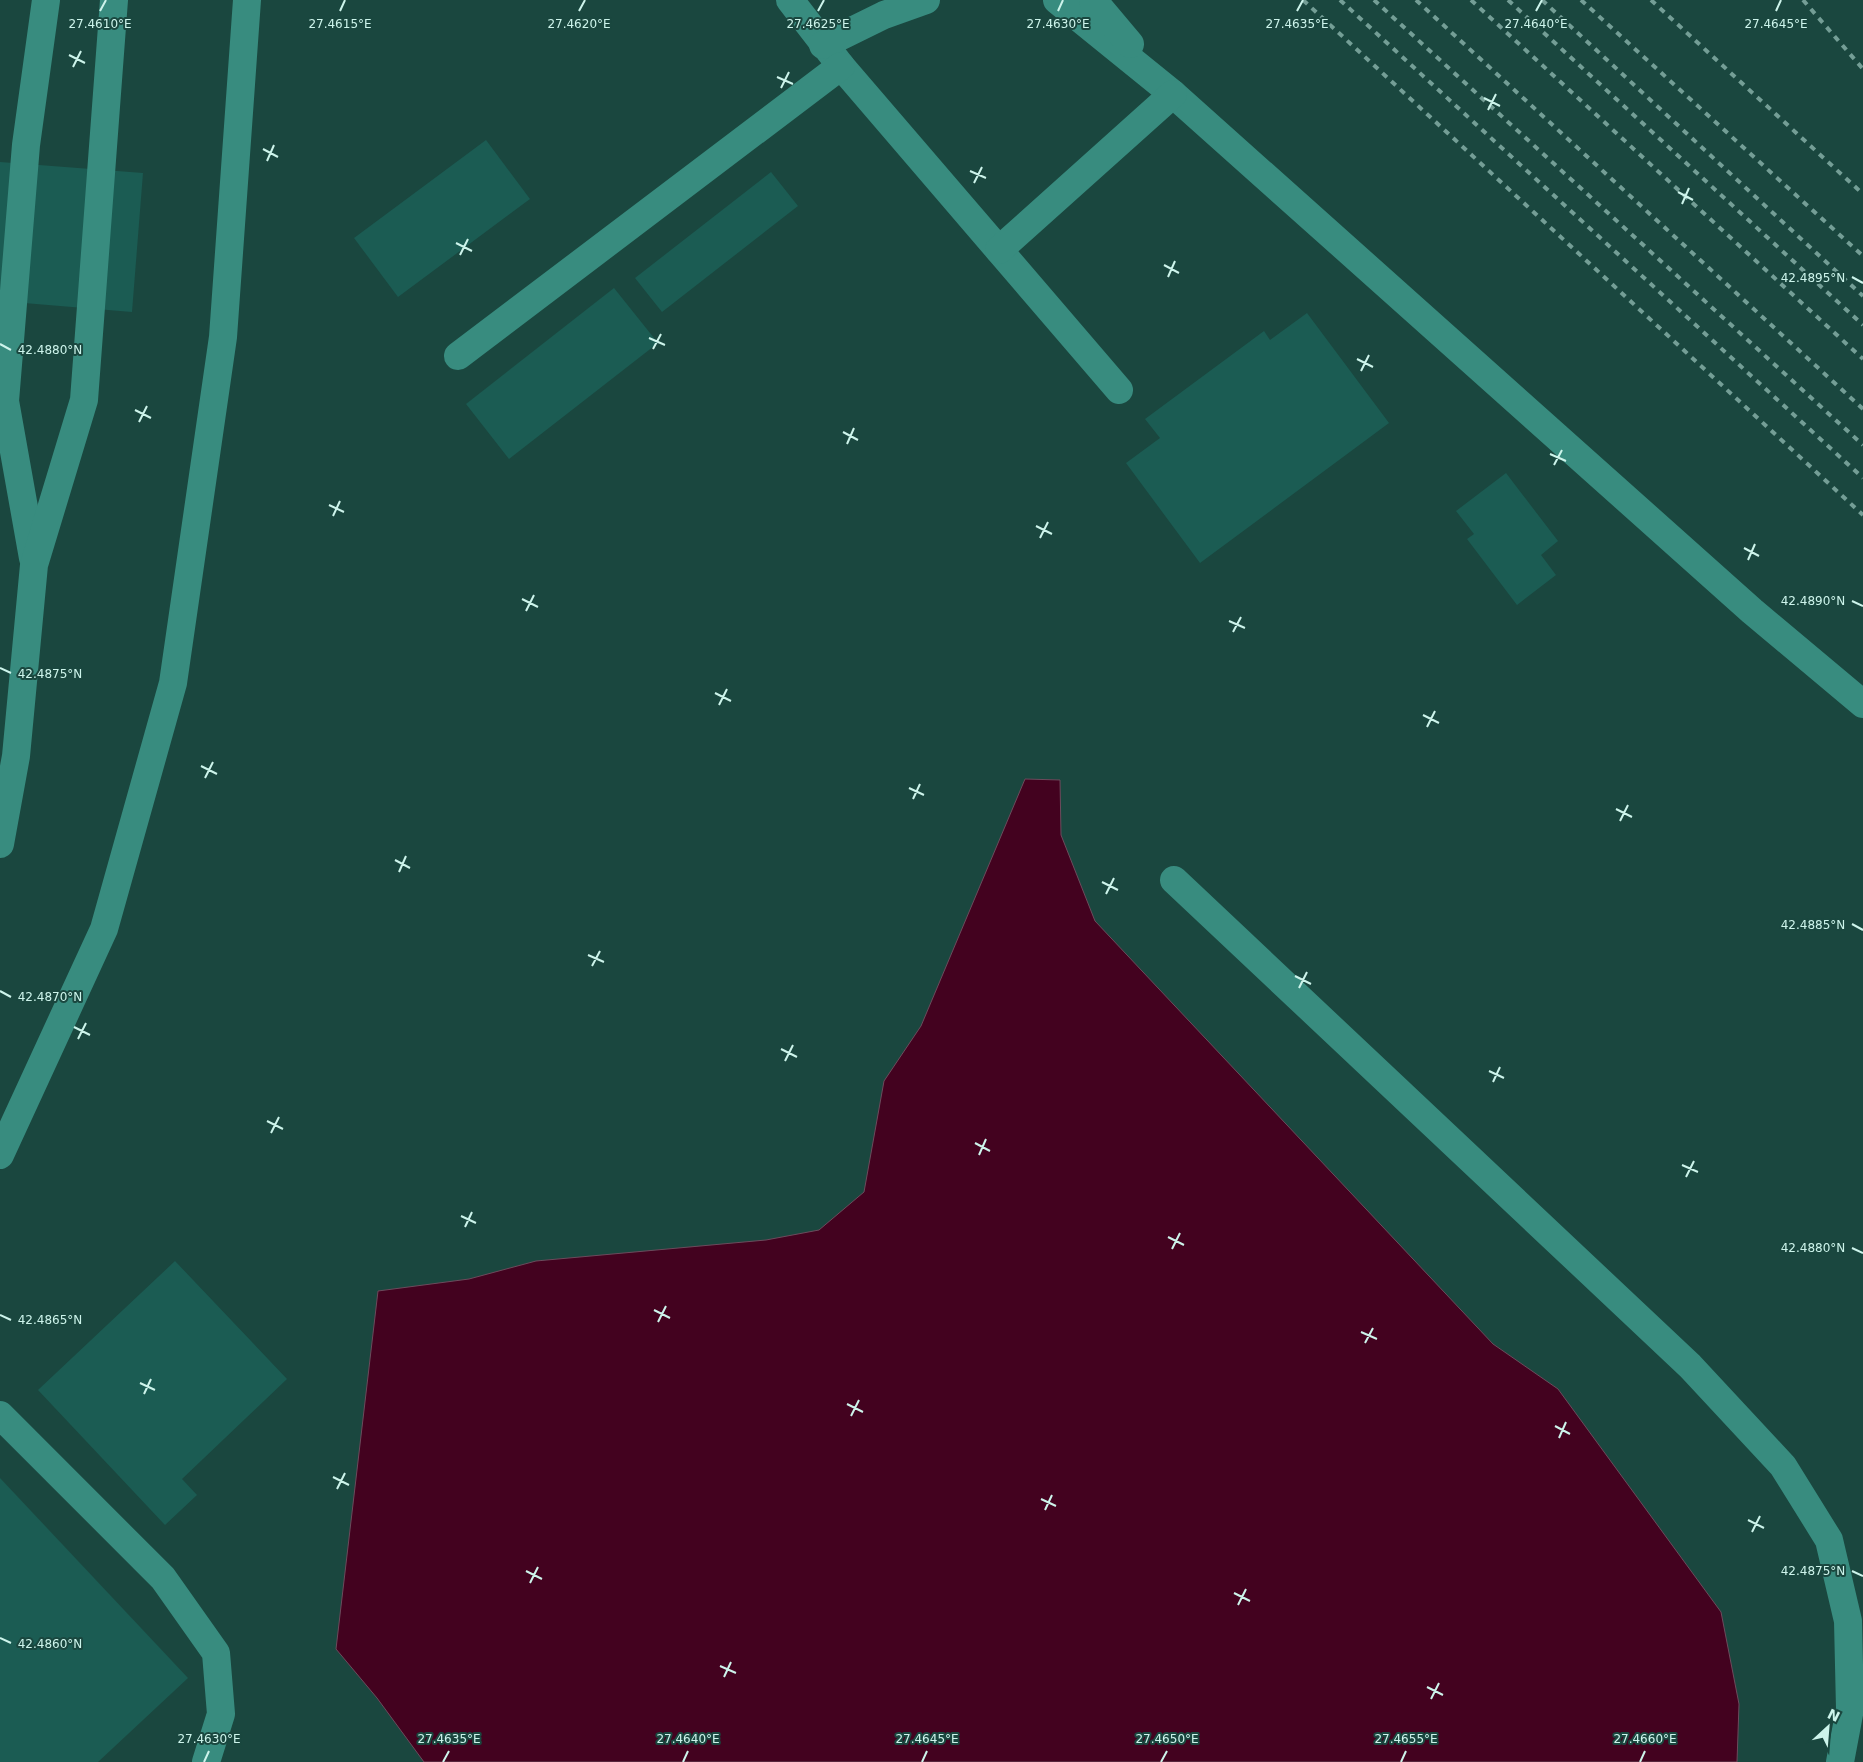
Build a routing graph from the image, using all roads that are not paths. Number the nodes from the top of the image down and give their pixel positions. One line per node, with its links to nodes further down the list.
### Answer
1 (46, 0): 14 (lane)
2 (114, 0): 14 (lane)
3 (247, 0): 19 (lane)
4 (790, 0): 8 (lane)
5 (926, 0): 8 (lane)
6 (1057, 0): 10 (lane)
7 (1093, 0): 10 (lane)
8 (823, 45): 9 (lane)
9 (841, 66): 11 (lane); 12 (lane)
10 (1173, 94): 11 (lane); 15 (lane)
11 (999, 250): 13 (lane)
12 (458, 356)
13 (1119, 390)
14 (34, 565): 16 (lane)
15 (1863, 704)
16 (8, 760): 17 (lane)
17 (0, 844)
18 (1174, 880): 22 (lane)
19 (0, 1155)
20 (0, 1415): 21 (lane)
21 (206, 1762)
22 (1840, 1762)

